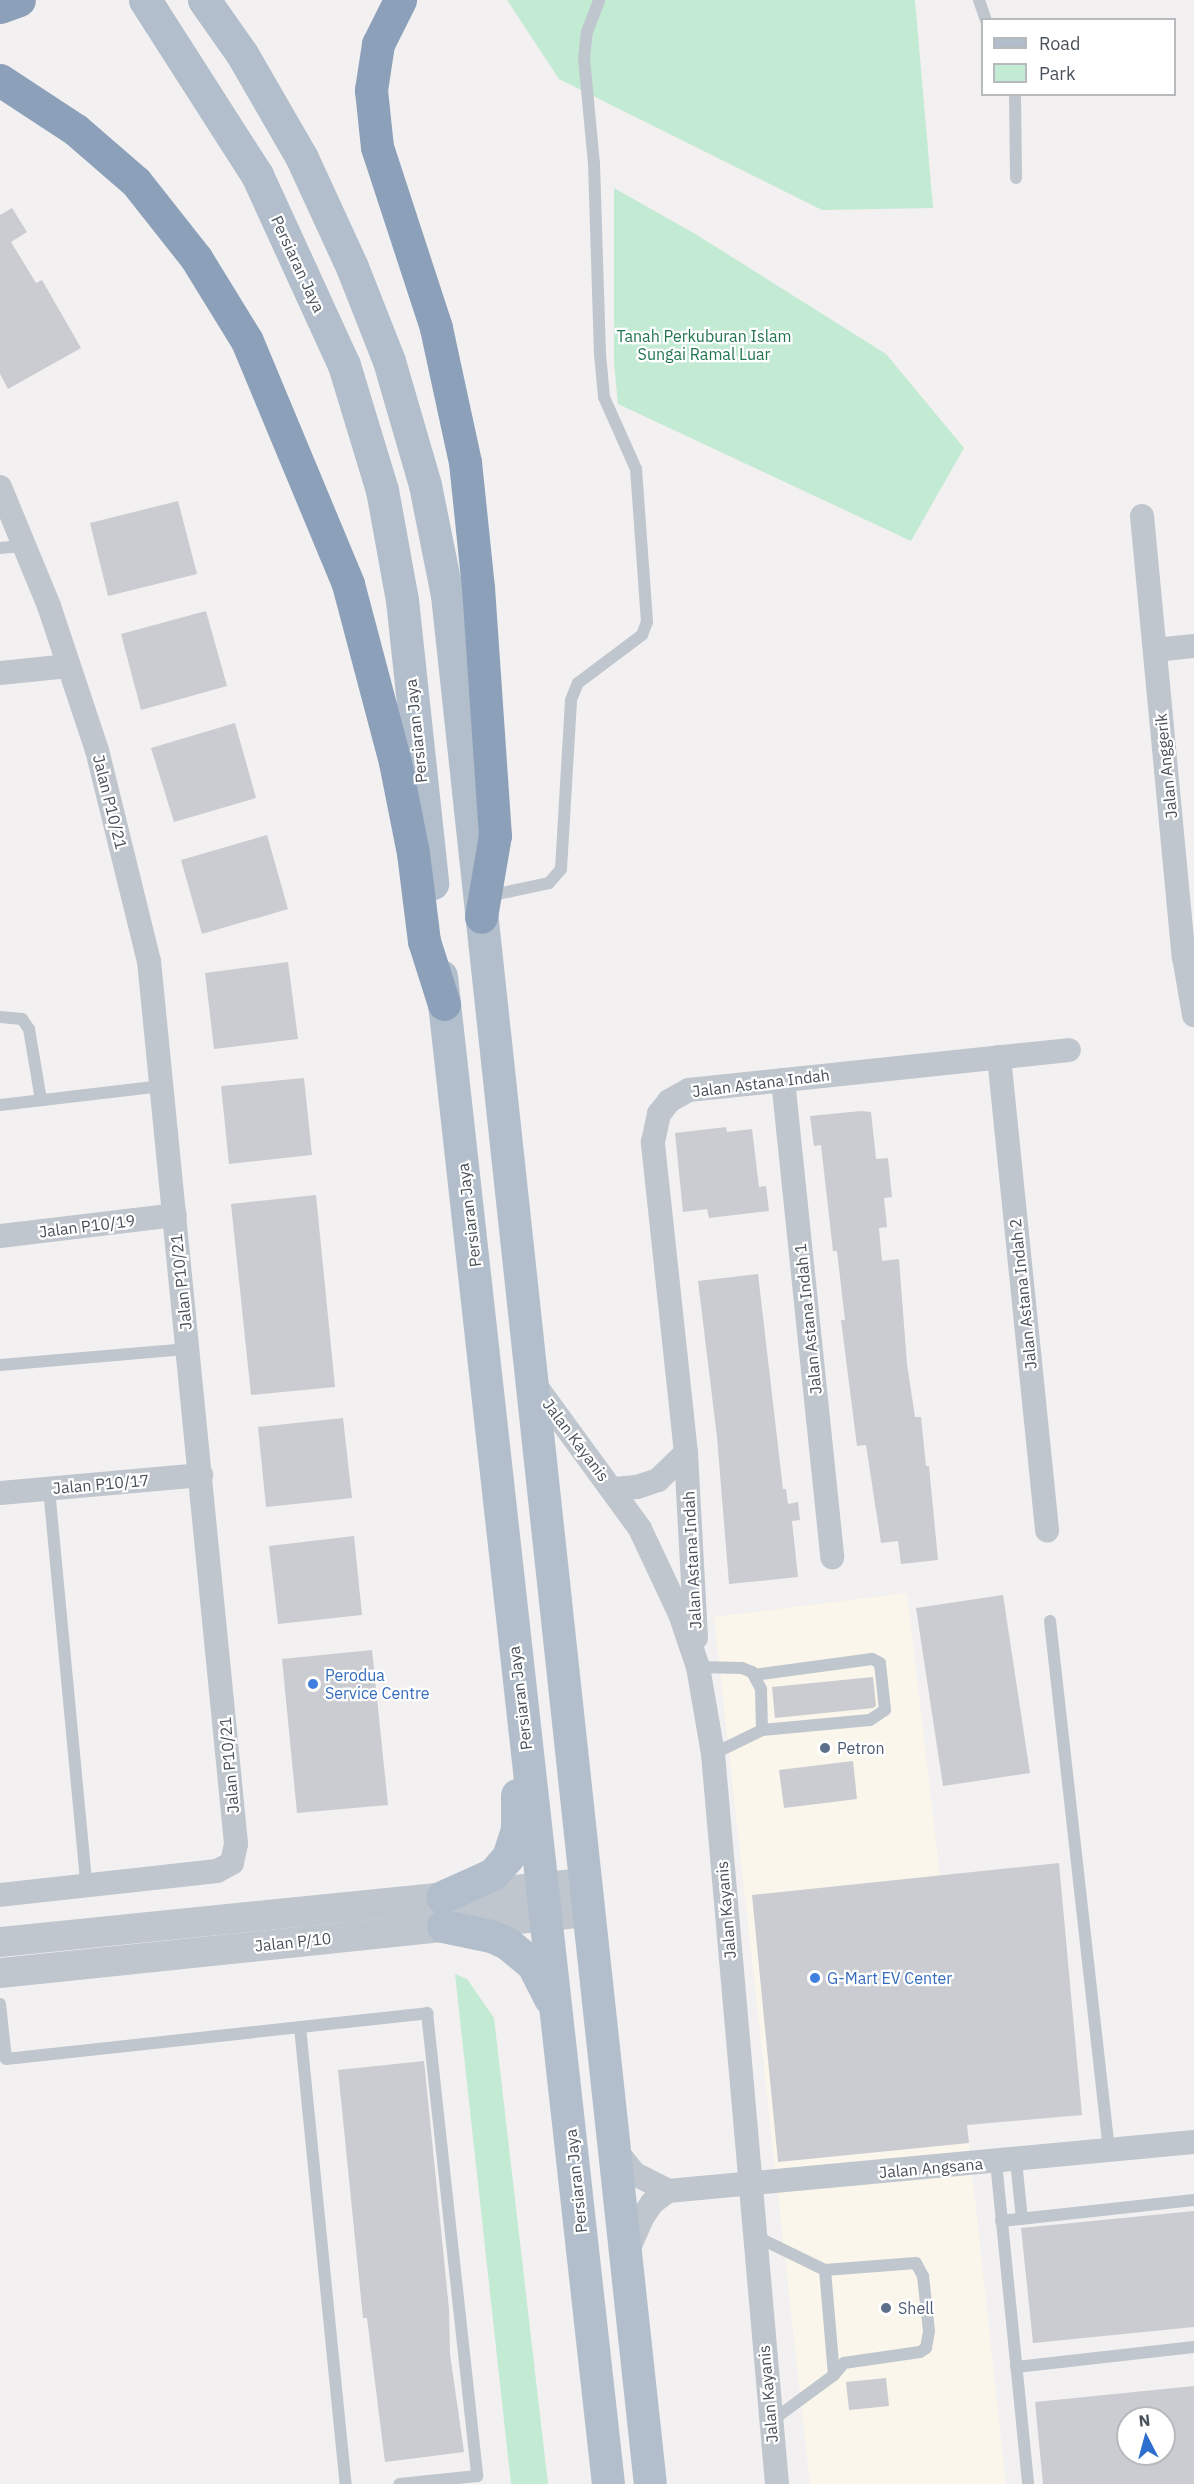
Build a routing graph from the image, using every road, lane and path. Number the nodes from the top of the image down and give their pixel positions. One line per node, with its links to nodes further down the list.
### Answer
1 (19, 0): 7 (highway)
2 (145, 0): 22 (main road, Persiaran Jaya)
3 (204, 0): 21 (main road)
4 (400, 0): 21 (highway)
5 (599, 0): 21 (lane)
6 (979, 0): 8 (lane)
7 (0, 7)
8 (985, 18)
9 (0, 80): 22 (highway)
10 (1015, 96): 11 (lane)
11 (1016, 178)
12 (0, 487): 14 (street, Jalan P10/21)
13 (1142, 516): 17 (street, Jalan Anggerik)
14 (25, 546): 15 (lane); 18 (street, Jalan P10/21)
15 (0, 548)
16 (1194, 646): 17 (street)
17 (1155, 650): 20 (street, Jalan Anggerik)
18 (69, 666): 19 (street); 28 (street, Jalan P10/21)
19 (0, 673)
20 (1185, 868): 23 (street, Jalan Anggerik)
21 (483, 907): 35 (main road)
22 (444, 1004): 43 (main road, Persiaran Jaya)
23 (1194, 1015)
24 (0, 1017): 29 (lane)
25 (1069, 1050): 26 (street, Jalan Astana Indah)
26 (999, 1057): 27 (street, Jalan Astana Indah); 41 (street, Jalan Astana Indah 2)
27 (783, 1080): 36 (street, Jalan Astana Indah); 42 (street, Jalan Astana Indah 1)
28 (162, 1086): 29 (lane); 31 (street, Jalan P10/21)
29 (41, 1100): 30 (lane)
30 (0, 1105)
31 (175, 1215): 32 (street, Jalan P10/19); 33 (street, Jalan P10/21)
32 (0, 1236)
33 (188, 1349): 34 (lane); 37 (street, Jalan P10/21)
34 (0, 1365)
35 (533, 1382): 39 (street, Jalan Kayanis); 51 (main road)
36 (686, 1453): 39 (street, Jalan Astana Indah); 45 (street, Jalan Astana Indah)
37 (201, 1475): 38 (street, Jalan P10/17); 49 (street, Jalan P10/21)
38 (49, 1489): 40 (street, Jalan P10/17); 49 (lane)
39 (614, 1489): 45 (street, Jalan Kayanis)
40 (0, 1493)
41 (1047, 1531)
42 (832, 1557)
43 (509, 1607): 52 (main road, Persiaran Jaya); 53 (main road)
44 (1050, 1621): 62 (lane)
45 (698, 1667): 46 (lane); 48 (street, Jalan Kayanis)
46 (754, 1675): 47 (lane); 47 (lane)
47 (762, 1730): 48 (lane)
48 (713, 1754): 64 (street, Jalan Kayanis)
49 (86, 1884): 50 (street, Jalan P10/21)
50 (0, 1895)
51 (586, 1898): 52 (street, Jalan P/10); 61 (main road)
52 (545, 1902): 53 (street, Jalan P/10); 57 (main road, Persiaran Jaya)
53 (442, 1911): 54 (street, Jalan P/10); 55 (street, Jalan P/10); 57 (main road)
54 (0, 1942)
55 (0, 1973)
56 (0, 2004): 59 (lane)
57 (560, 2026): 78 (main road, Persiaran Jaya)
58 (300, 2027): 59 (lane); 76 (lane); 77 (lane)
59 (3, 2060)
60 (1194, 2142): 62 (street, Jalan Angsana)
61 (612, 2144): 65 (street); 70 (main road)
62 (1109, 2150): 63 (street, Jalan Angsana)
63 (1006, 2162): 64 (street, Jalan Angsana); 67 (lane); 68 (lane)
64 (750, 2184): 65 (street, Jalan Angsana); 69 (street, Jalan Kayanis)
65 (668, 2191): 70 (street)
66 (1194, 2200): 67 (lane)
67 (1022, 2219): 68 (lane)
68 (1001, 2221): 73 (lane)
69 (755, 2236): 71 (lane); 75 (street, Jalan Kayanis)
70 (625, 2258): 79 (main road)
71 (825, 2270): 74 (lane); 74 (lane)
72 (1194, 2346): 73 (lane)
73 (1016, 2367): 81 (lane)
74 (834, 2375): 75 (lane)
75 (770, 2422): 80 (street, Jalan Kayanis)
76 (346, 2484)
77 (399, 2484)
78 (608, 2484)
79 (650, 2484)
80 (777, 2484)
81 (1029, 2484)

